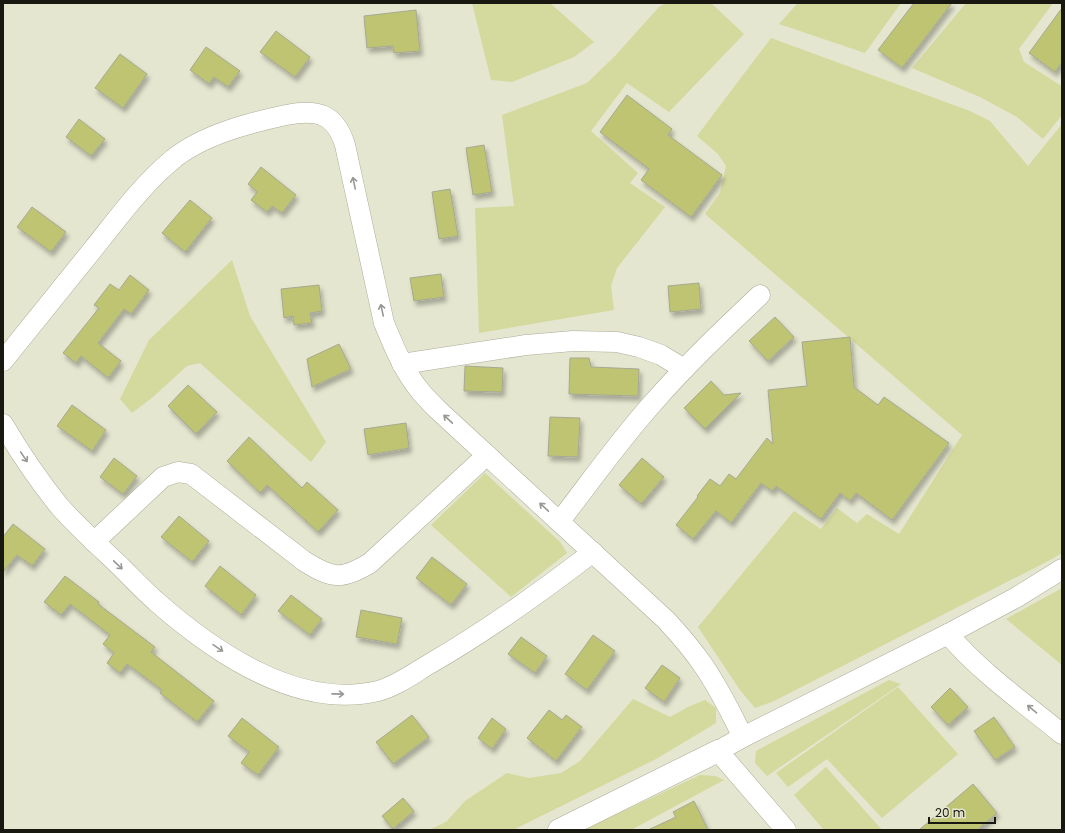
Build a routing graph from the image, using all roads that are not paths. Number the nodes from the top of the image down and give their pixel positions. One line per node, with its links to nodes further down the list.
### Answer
1 (760, 295): 4 (street)
2 (3, 361): 3 (street, one-way to 2)
3 (402, 364): 4 (street); 6 (street, one-way to 3)
4 (684, 369): 7 (street)
5 (3, 424): 8 (street, one-way to 8)
6 (487, 455): 7 (street, one-way to 6); 8 (street)
7 (560, 521): 9 (street)
8 (94, 542): 9 (street, one-way to 9)
9 (593, 552): 13 (street)
10 (1062, 569): 11 (street)
11 (948, 634): 12 (street, one-way to 11); 13 (street)
12 (1062, 734)
13 (743, 737): 14 (street)
14 (718, 751): 15 (street); 16 (street)
15 (559, 830)
16 (786, 830)

